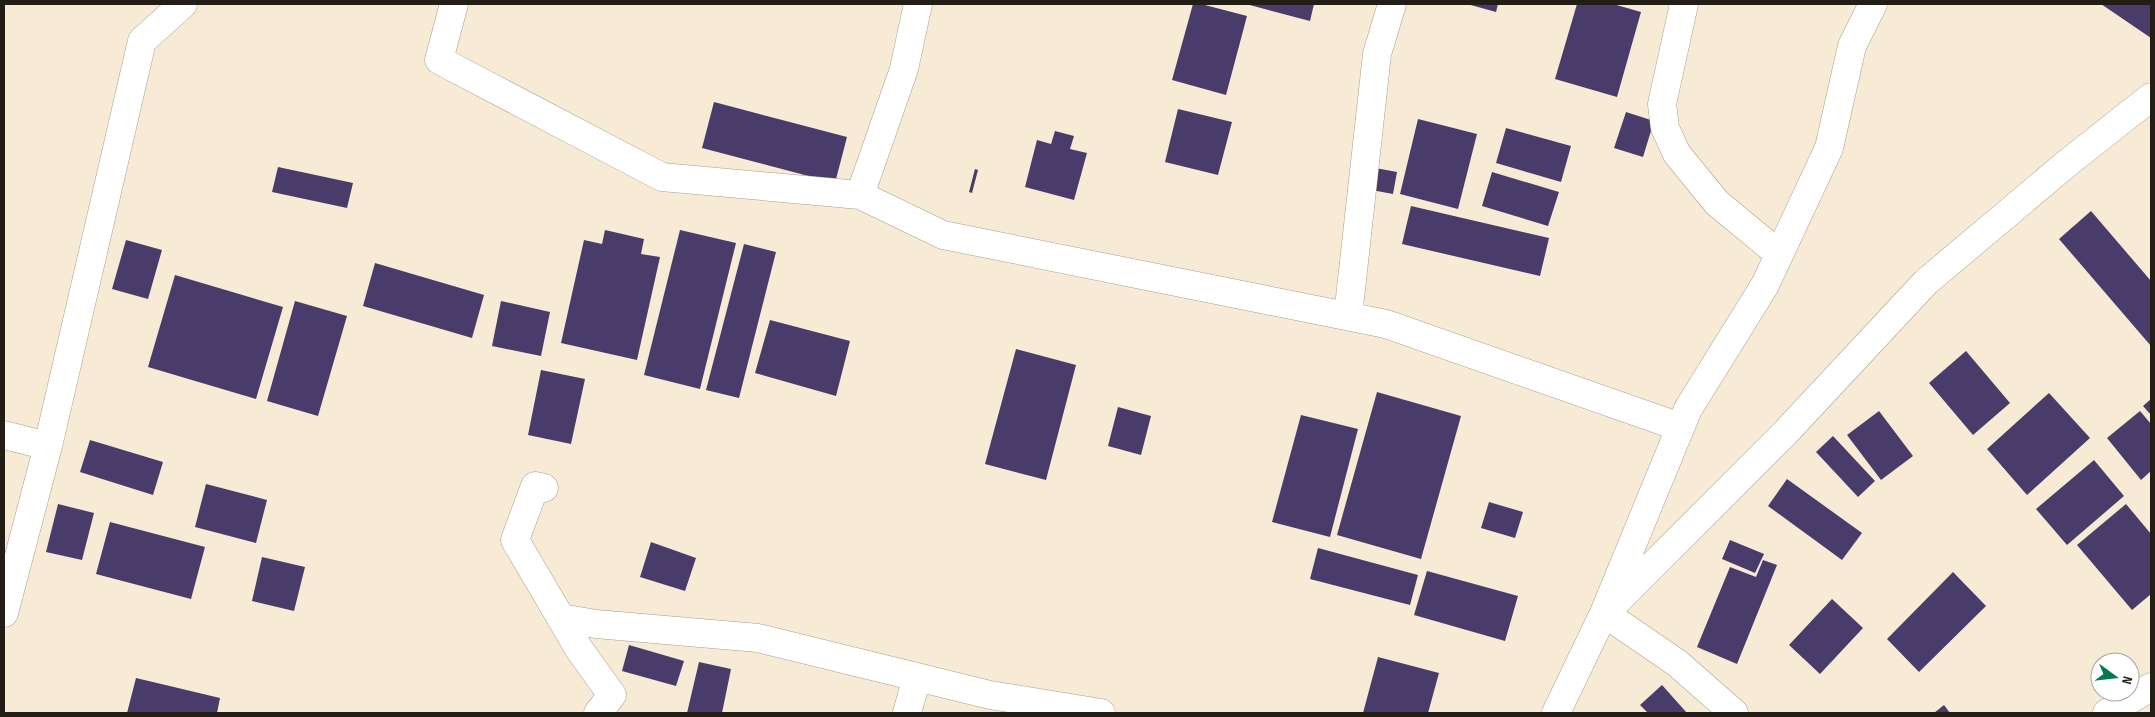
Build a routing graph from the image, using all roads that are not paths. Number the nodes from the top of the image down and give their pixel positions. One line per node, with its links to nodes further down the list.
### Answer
1 (183, 4): 13 (street)
2 (454, 4): 8 (street)
3 (918, 4): 8 (street)
4 (1392, 4): 10 (street)
5 (1684, 4): 9 (street)
6 (1873, 4): 9 (street)
7 (2151, 97): 16 (street)
8 (860, 195): 10 (street)
9 (1778, 254): 11 (street)
10 (1348, 316): 11 (street)
11 (1680, 427): 16 (street)
12 (4, 435): 13 (street)
13 (48, 446): 15 (street)
14 (544, 488): 17 (street)
15 (4, 613)
16 (1604, 613): 23 (street); 24 (street)
17 (561, 618): 18 (street); 20 (street)
18 (917, 677): 21 (street); 22 (street)
19 (2151, 687): 25 (street)
20 (598, 713)
21 (907, 713)
22 (1101, 713)
23 (1556, 713)
24 (1734, 713)
25 (2107, 713)

